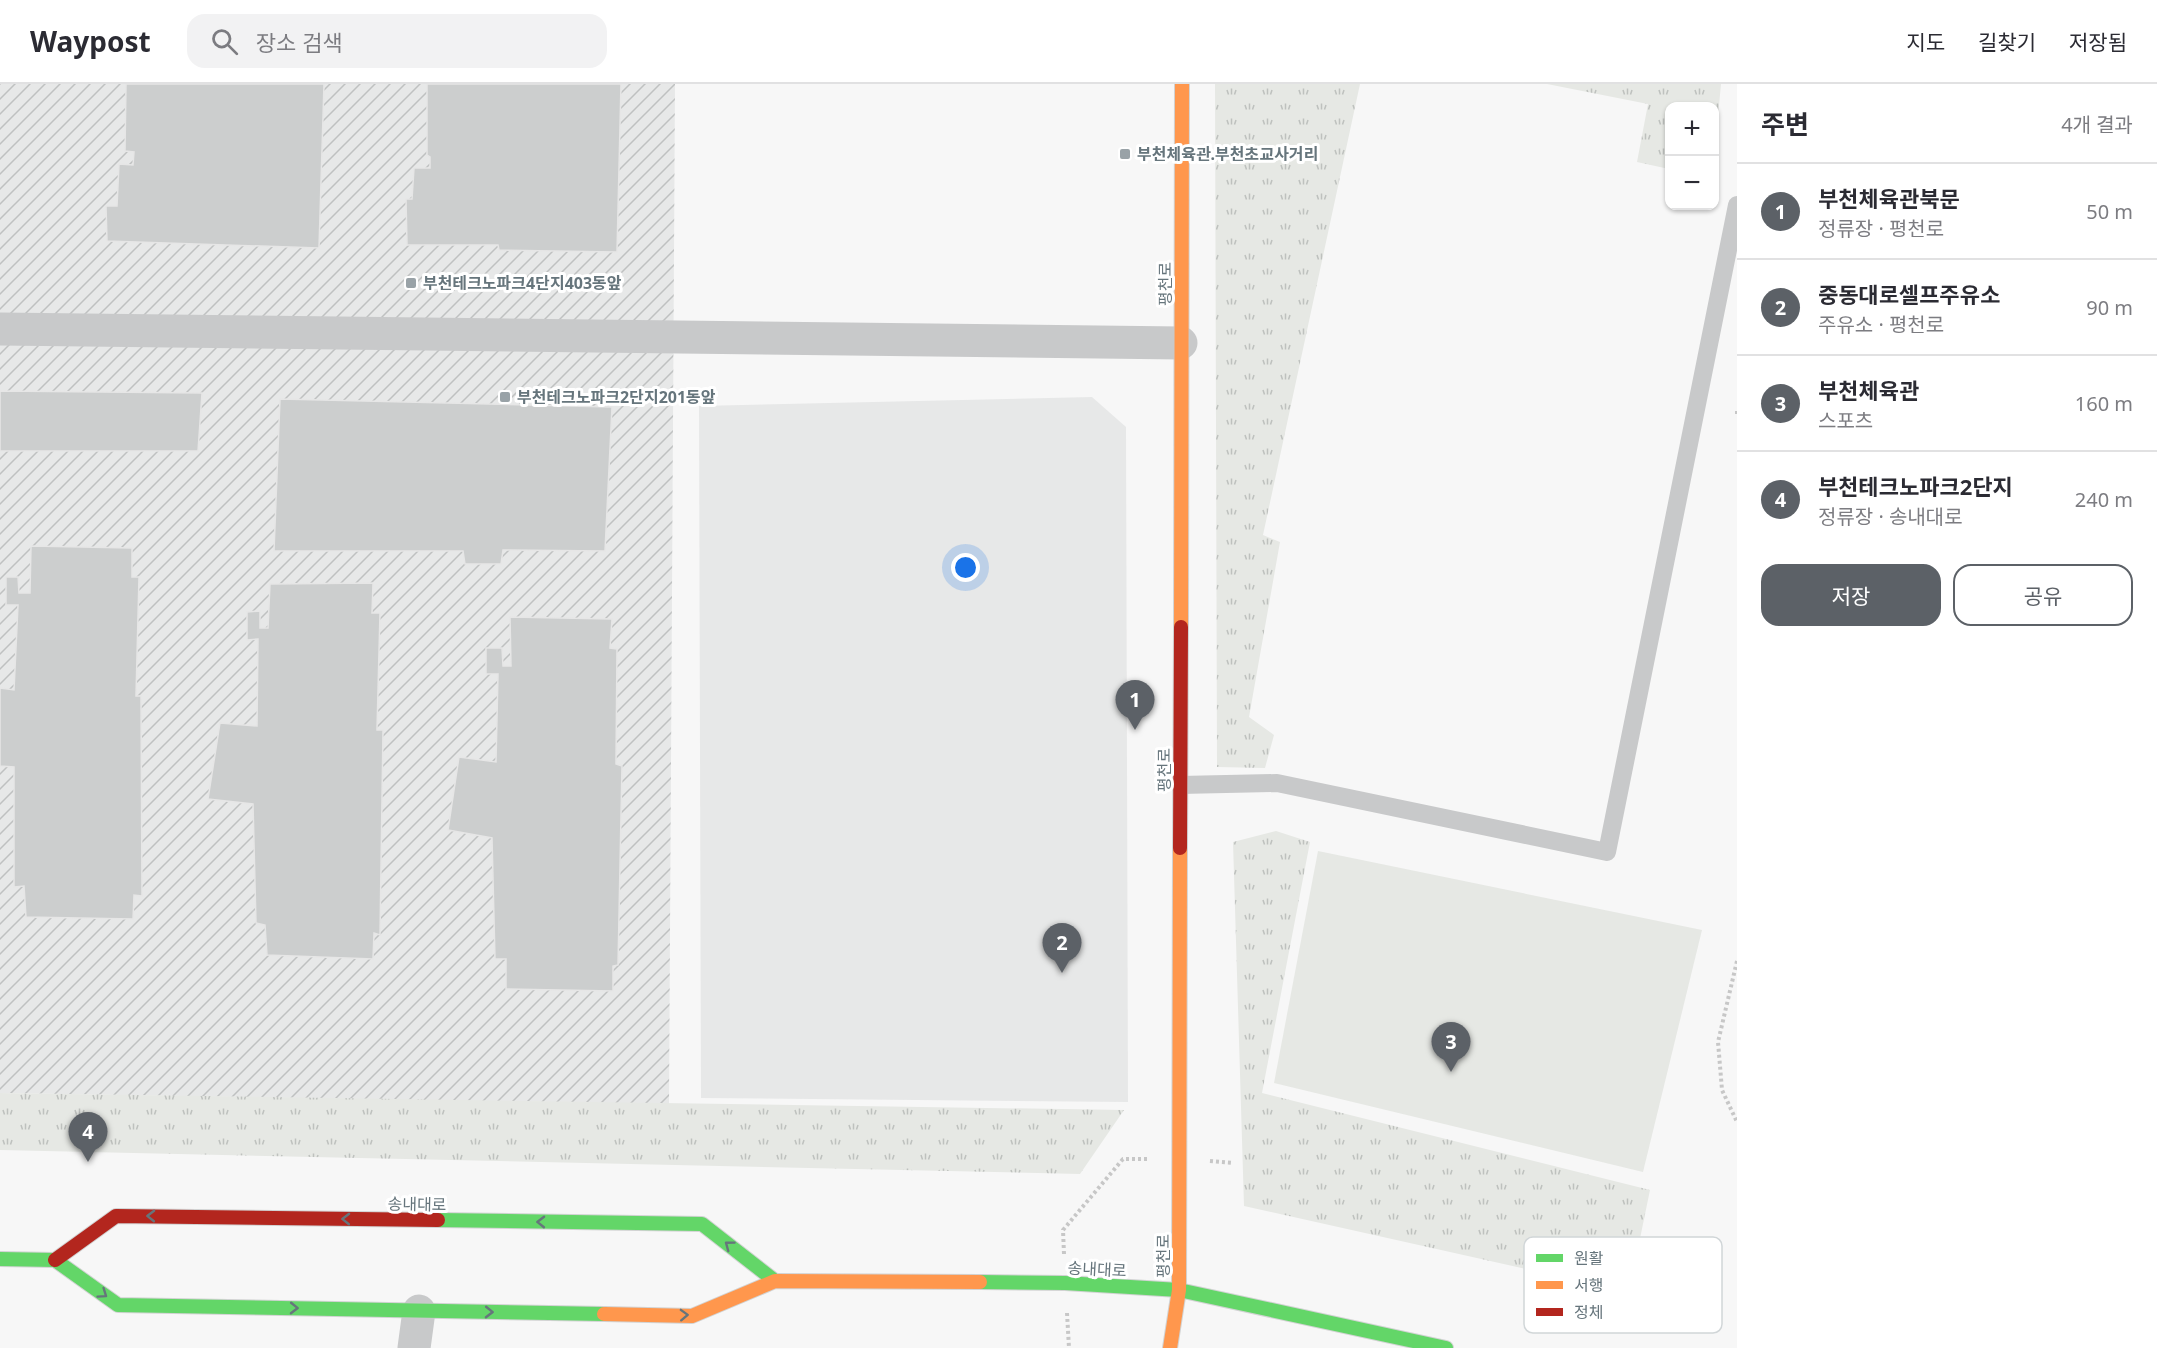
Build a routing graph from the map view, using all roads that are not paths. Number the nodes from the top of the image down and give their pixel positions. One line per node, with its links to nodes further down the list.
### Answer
1 (1182, 84): 4 (street, 평천로)
2 (1737, 205): 5 (lane)
3 (0, 329): 4 (street)
4 (1181, 344): 5 (street, 평천로)
5 (1180, 785): 9 (street, 평천로)
6 (0, 1259): 7 (street)
7 (55, 1260): 8 (street, 송내대로, one-way to 7); 10 (street, 송내대로, one-way to 10)
8 (775, 1281): 9 (street, 송내대로); 10 (street, 송내대로, one-way to 8)
9 (1179, 1290): 12 (street, 평천로); 13 (street, 송내대로)
10 (419, 1311): 11 (street)
11 (414, 1348)
12 (1170, 1348)
13 (1446, 1348)

